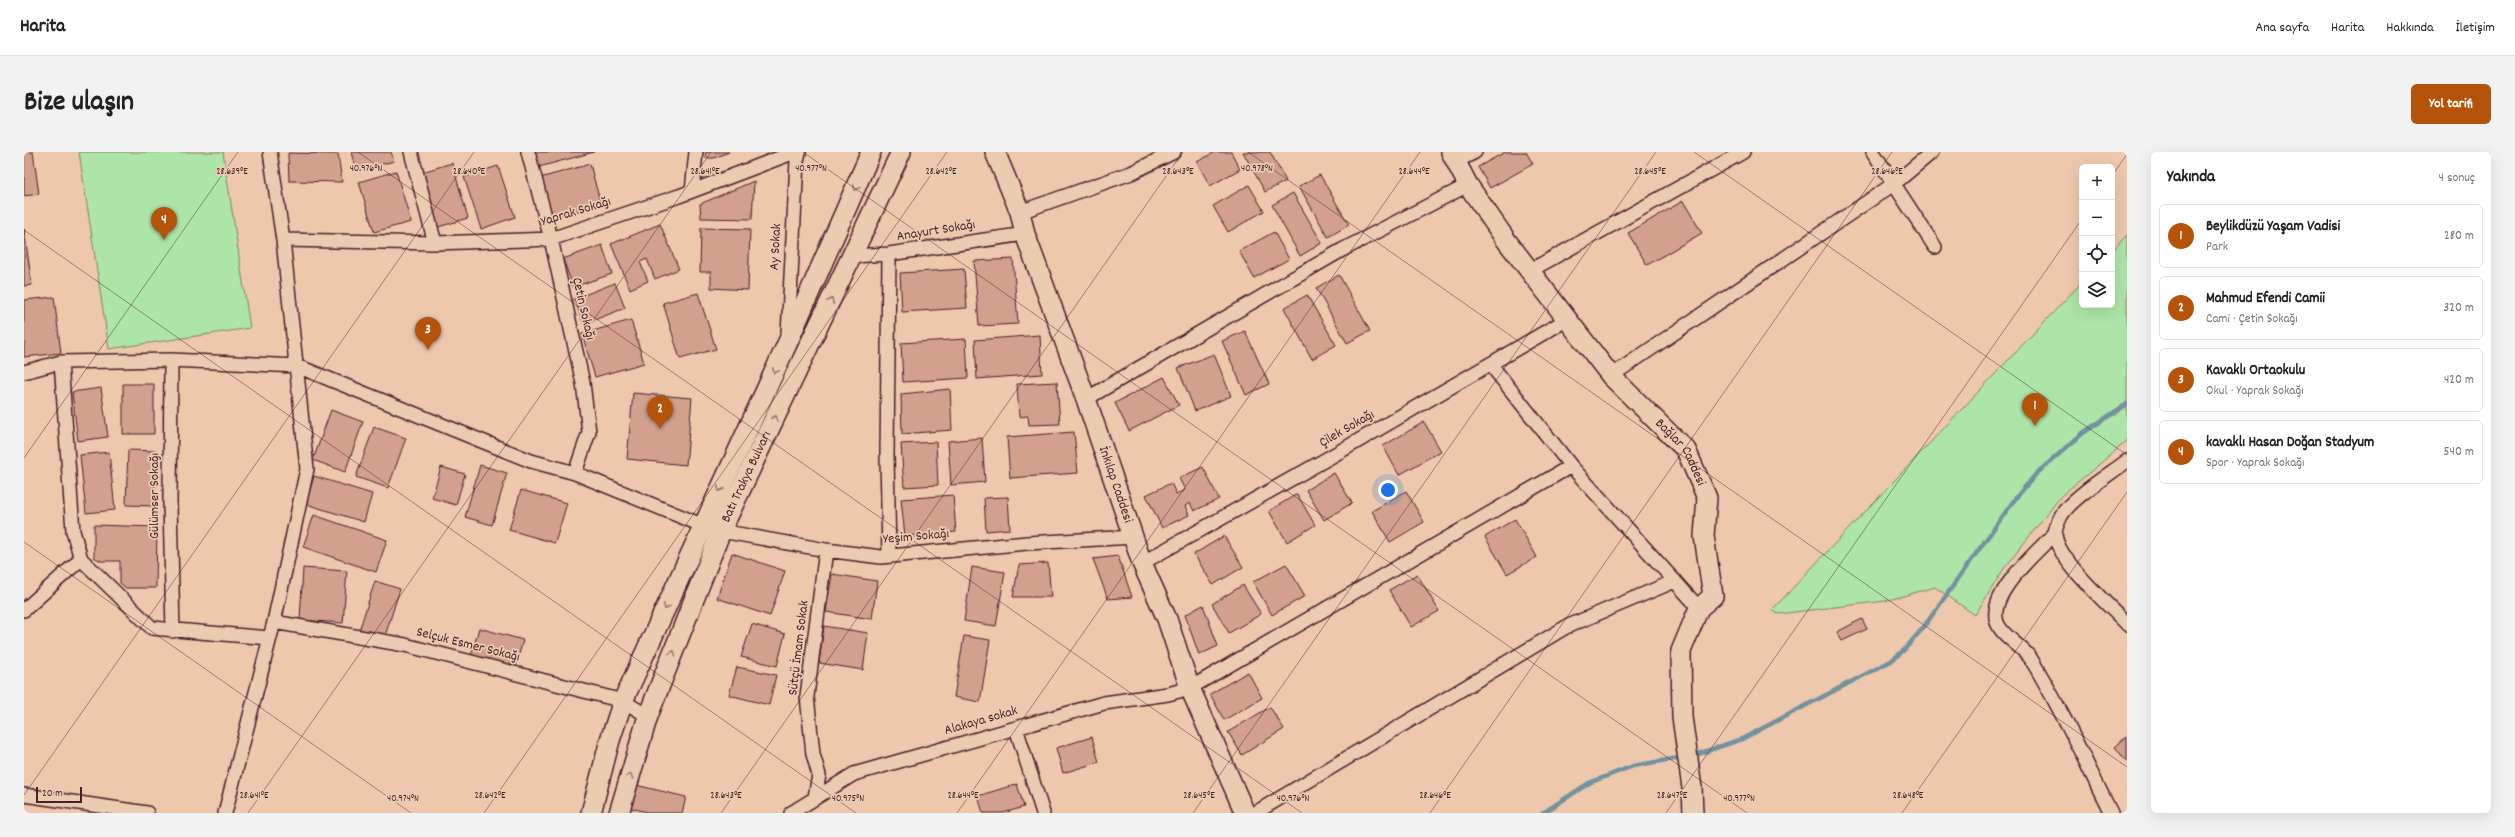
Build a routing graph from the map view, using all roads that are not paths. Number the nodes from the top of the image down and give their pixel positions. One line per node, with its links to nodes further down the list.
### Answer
1 (270, 152): 21 (street)
2 (411, 152): 23 (street)
3 (528, 152): 22 (street, Çetin Sokağı)
4 (696, 152): 18 (street)
5 (795, 152): 18 (street, Yaprak Sokağı)
6 (799, 152): 29 (street, Ay Sokak)
7 (871, 152): 29 (street, Batı Trakya Bulvarı, one-way to 29)
8 (901, 152): 26 (street, Batı Trakya Bulvarı)
9 (995, 152): 19 (street, İnkılap Caddesi)
10 (1174, 152): 19 (street)
11 (1475, 152): 15 (street)
12 (1743, 152): 27 (street)
13 (1873, 152): 16 (street)
14 (1932, 152): 16 (street)
15 (1453, 157): 17 (street, Bağlar Caddesi)
16 (1895, 184): 24 (street); 35 (street)
17 (1468, 185): 27 (street, Bağlar Caddesi); 36 (street)
18 (692, 191): 22 (street, Yaprak Sokağı)
19 (1020, 212): 20 (street, İnkılap Caddesi)
20 (1025, 234): 25 (street, Anayurt Sokağı); 36 (street, İnkılap Caddesi)
21 (283, 240): 23 (street, Yaprak Sokağı); 33 (street)
22 (551, 240): 23 (street, Yaprak Sokağı); 39 (street, Çetin Sokağı)
23 (435, 243)
24 (1935, 247)
25 (889, 254): 26 (street, Anayurt Sokağı); 45 (street)
26 (852, 256): 41 (street, Batı Trakya Bulvarı, one-way to 26)
27 (1531, 270): 28 (street, Bağlar Caddesi)
28 (1566, 320): 32 (street, Çilek Sokağı); 35 (street, Bağlar Caddesi)
29 (787, 344): 40 (street, Batı Trakya Bulvarı, one-way to 40)
30 (171, 360): 31 (street, Yeşim Sokağı); 33 (street, Yeşim Sokağı); 53 (street, Gülümser Sokağı)
31 (61, 362): 34 (street, Yeşim Sokağı); 46 (street)
32 (1491, 365): 38 (street); 47 (street, Çilek Sokağı)
33 (297, 366): 39 (street, Yeşim Sokağı); 51 (street)
34 (24, 372)
35 (1611, 376): 49 (street, Bağlar Caddesi)
36 (1086, 399): 43 (street, İnkılap Caddesi)
37 (2127, 461): 42 (street)
38 (1571, 466): 48 (street); 55 (street, Alakaya sokak)
39 (575, 473): 40 (street, Yeşim Sokağı)
40 (704, 526): 41 (street, Yeşim Sokağı); 56 (street, Batı Trakya Bulvarı, one-way to 56)
41 (721, 531): 44 (street, Yeşim Sokağı); 57 (street, Batı Trakya Bulvarı, one-way to 41)
42 (2055, 533): 52 (street); 70 (street)
43 (1134, 537): 45 (street, Yeşim Sokağı); 47 (street, İnkılap Caddesi)
44 (826, 550): 45 (street, Yeşim Sokağı); 60 (street, Sütçü İmam Sokak)
45 (889, 556)
46 (81, 559): 50 (street); 53 (street)
47 (1142, 563): 55 (street, İnkılap Caddesi)
48 (1675, 581): 49 (street); 68 (street)
49 (1699, 608): 69 (street, Bağlar Caddesi)
50 (24, 610)
51 (274, 622): 54 (street); 56 (street, Selçuk Esmer Sokağı)
52 (2127, 623)
53 (173, 631): 54 (street)
54 (269, 638): 62 (street)
55 (1190, 688): 58 (street, Alakaya sokak); 67 (street, İnkılap Caddesi)
56 (624, 701): 57 (street, Selçuk Esmer Sokağı); 63 (street, Batı Trakya Bulvarı)
57 (648, 716): 64 (street, Batı Trakya Bulvarı, one-way to 57)
58 (1016, 728): 60 (street, Alakaya sokak); 66 (street)
59 (24, 794): 61 (street)
60 (815, 797): 65 (street, Alakaya sokak)
61 (147, 813)
62 (225, 813)
63 (591, 813)
64 (619, 813)
65 (791, 813)
66 (1043, 813)
67 (1245, 813)
68 (1255, 813)
69 (1693, 813)
70 (2111, 813)

